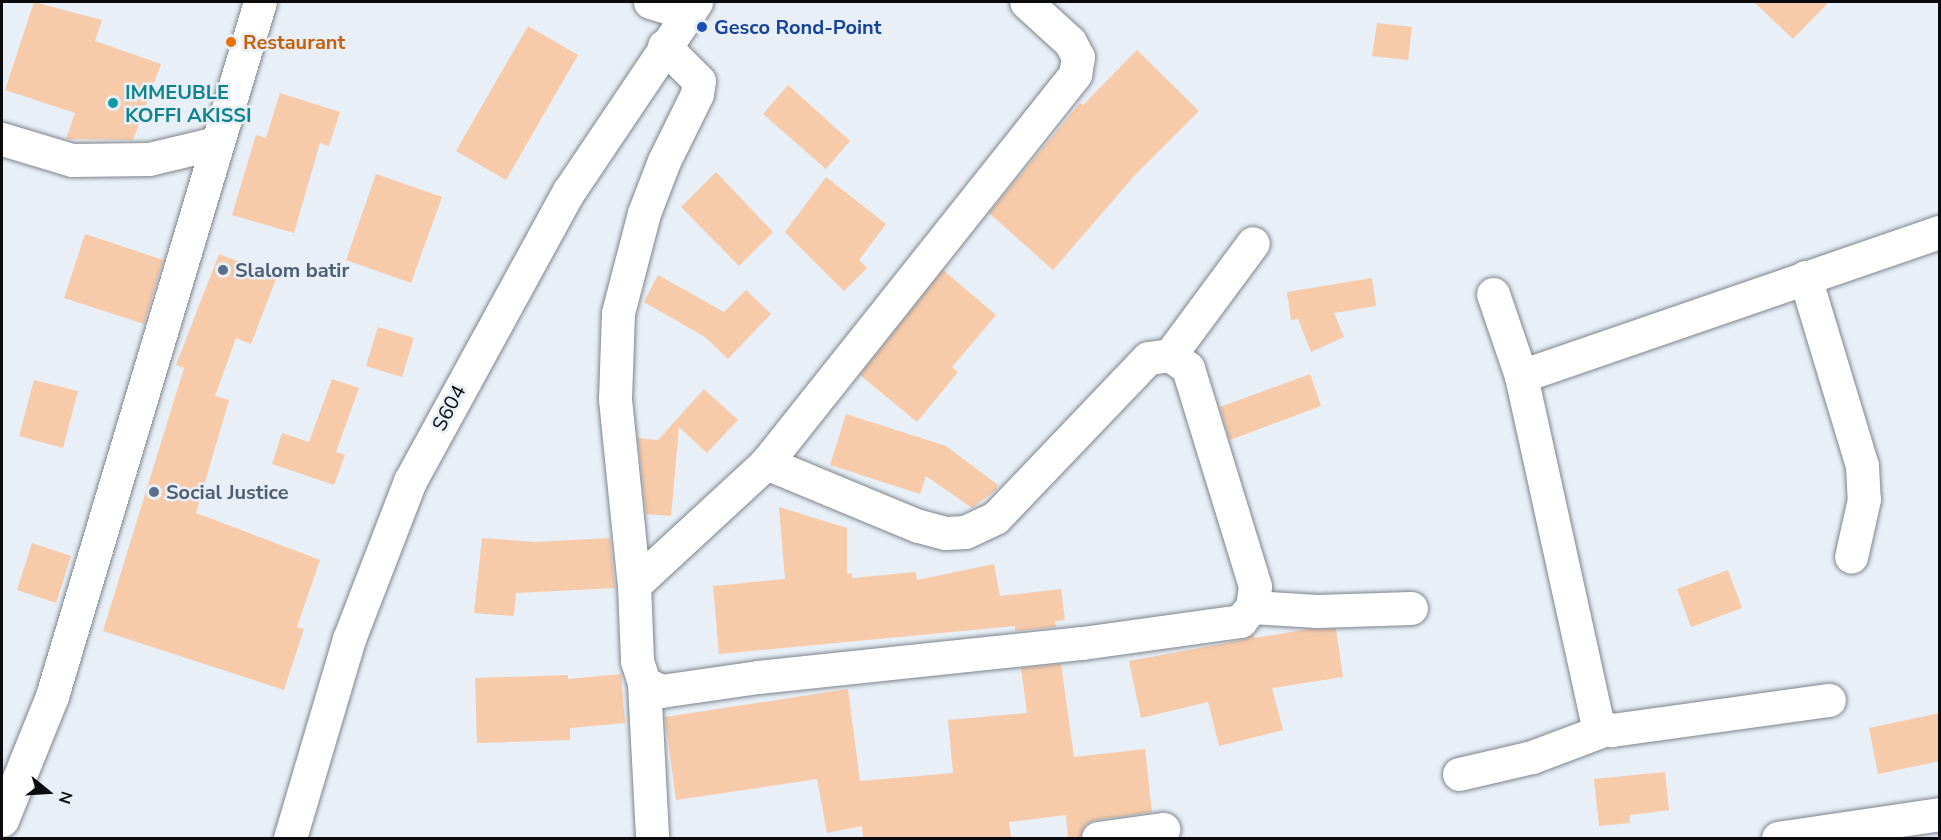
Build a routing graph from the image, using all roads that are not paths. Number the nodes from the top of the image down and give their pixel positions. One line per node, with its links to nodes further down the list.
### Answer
1 (260, 2): 7 (street)
2 (650, 2): 4 (street)
3 (1026, 2): 14 (street)
4 (691, 8): 5 (street, S604)
5 (664, 46): 16 (street); 27 (street, S604)
6 (2, 138): 7 (street)
7 (216, 144): 24 (street)
8 (1940, 231): 10 (street)
9 (1253, 243): 12 (street)
10 (1806, 277): 13 (street); 15 (street)
11 (1493, 294): 13 (street)
12 (1170, 356): 14 (street); 17 (street)
13 (1521, 375): 21 (street)
14 (766, 463): 16 (street)
15 (1851, 557)
16 (634, 585): 19 (street)
17 (1252, 607): 18 (street); 19 (street)
18 (1411, 608)
19 (644, 683): 28 (street)
20 (1829, 700): 21 (street)
21 (1604, 730): 22 (street)
22 (1459, 774)
23 (1940, 814): 26 (street)
24 (2, 820)
25 (1163, 829): 29 (street)
26 (1814, 836): 30 (street)
27 (290, 838)
28 (652, 838)
29 (1098, 838)
30 (1778, 838)

